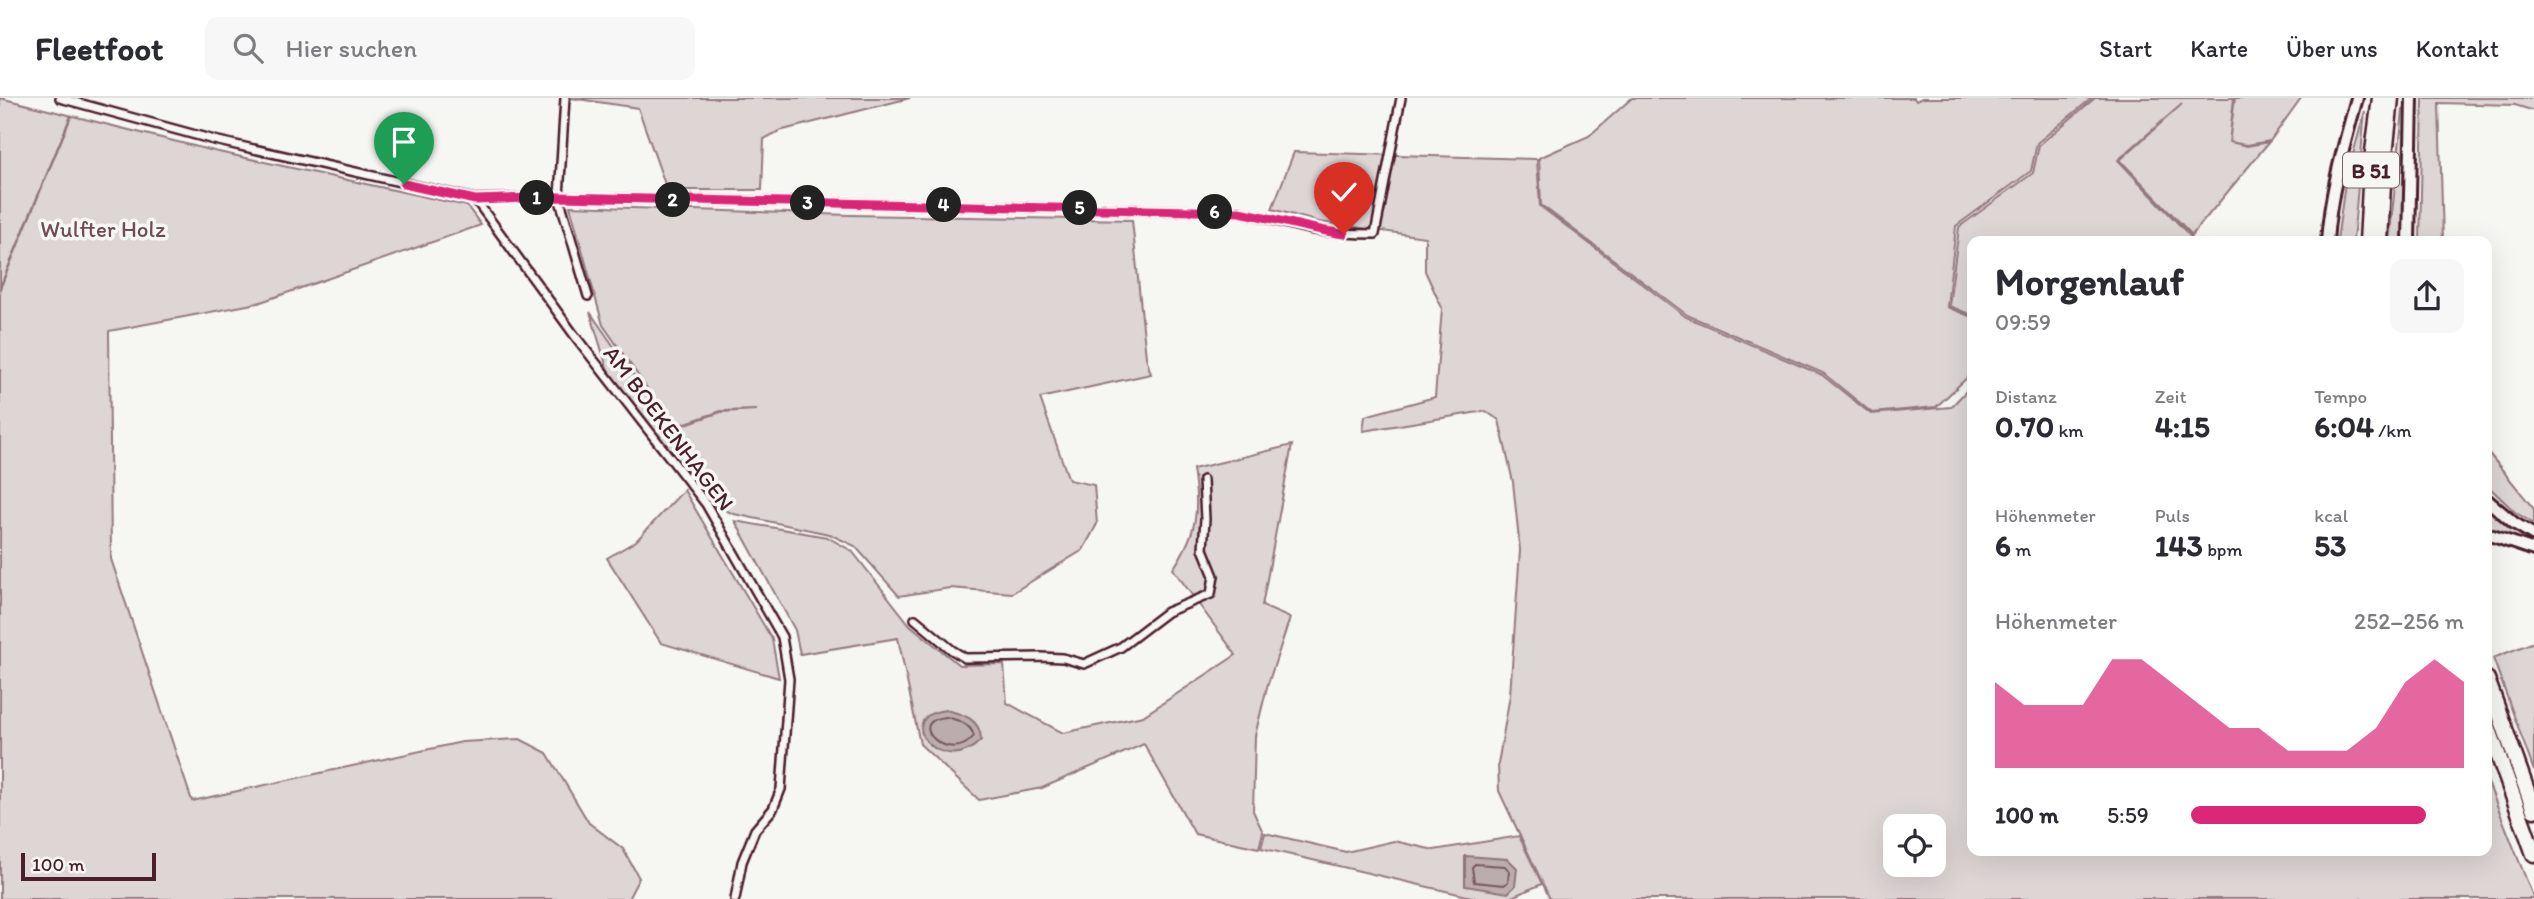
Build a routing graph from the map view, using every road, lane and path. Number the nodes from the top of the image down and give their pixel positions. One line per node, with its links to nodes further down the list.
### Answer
1 (60, 98): 9 (street)
2 (565, 98): 8 (street)
3 (1401, 98): 8 (street)
4 (2357, 98): 10 (street)
5 (2380, 98): 11 (highway, B 51)
6 (2392, 98): 12 (highway, B 51)
7 (2412, 98): 13 (street)
8 (559, 197): 9 (street); 14 (street)
9 (475, 200): 25 (street, AM BOEKENHAGEN)
10 (2327, 236)
11 (2367, 236)
12 (2380, 236)
13 (2409, 236)
14 (589, 296)
15 (1203, 480): 20 (street)
16 (2492, 504): 17 (street)
17 (2534, 535)
18 (2492, 536): 19 (street)
19 (2534, 550)
20 (915, 619)
21 (2492, 694): 23 (highway)
22 (2492, 738): 24 (highway)
23 (2534, 810)
24 (2534, 854)
25 (735, 899)

